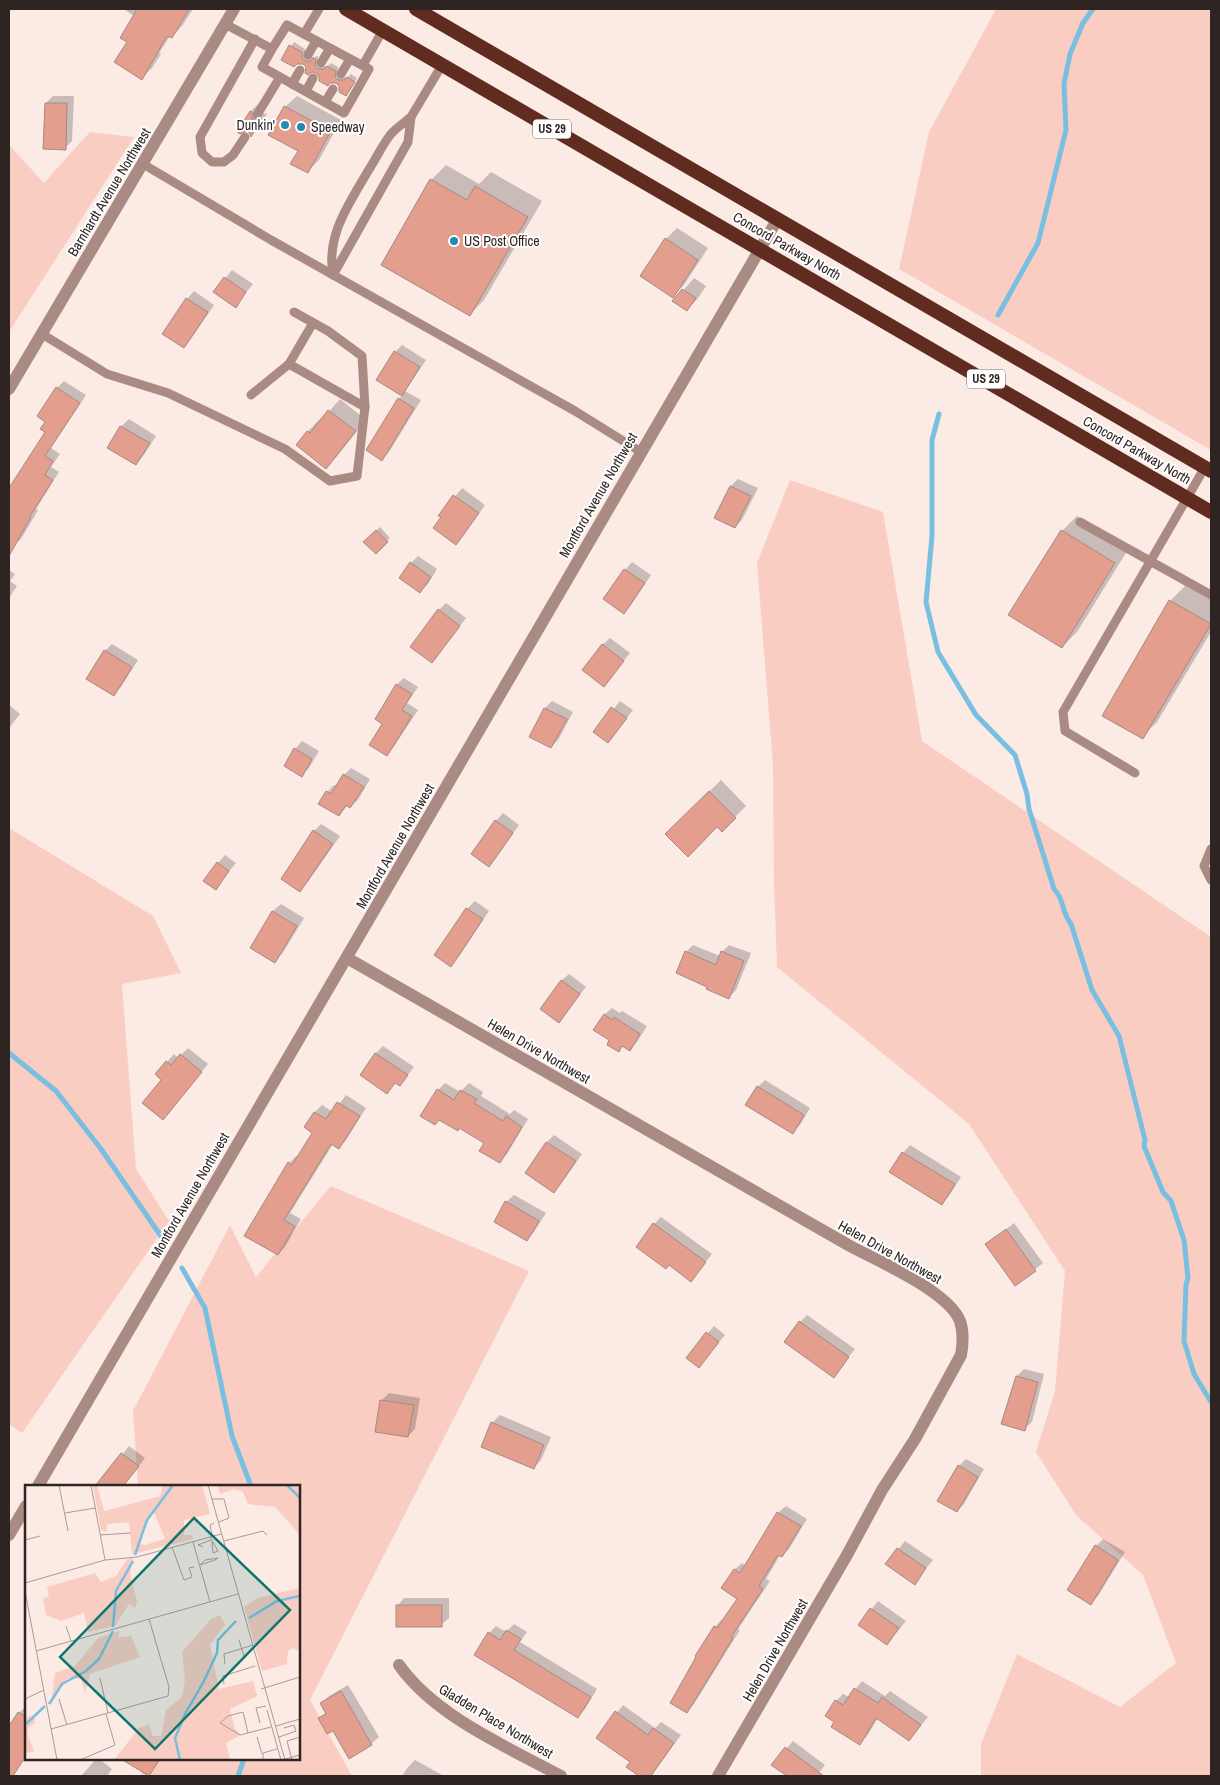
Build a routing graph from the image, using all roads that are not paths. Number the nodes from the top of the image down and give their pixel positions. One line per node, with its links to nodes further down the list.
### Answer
1 (234, 9): 5 (street, Barnhardt Avenue Northwest)
2 (319, 9): 7 (lane)
3 (346, 9): 6 (highway, Concord Parkway North / US 29)
4 (416, 9): 29 (highway, Concord Parkway North / US 29)
5 (225, 24): 8 (lane); 28 (street, Barnhardt Avenue Northwest)
6 (383, 30): 15 (highway, Concord Parkway North / US 29); 16 (lane)
7 (304, 34): 9 (lane); 10 (lane)
8 (254, 39): 10 (lane); 27 (lane)
9 (316, 41): 11 (lane); 12 (lane)
10 (272, 48): 19 (lane)
11 (330, 48): 13 (lane); 14 (lane)
12 (308, 55)
13 (350, 59): 16 (lane); 18 (lane)
14 (322, 63)
15 (442, 65): 26 (lane); 30 (highway, Concord Parkway North / US 29)
16 (362, 66): 24 (lane)
17 (300, 70): 21 (lane)
18 (341, 74)
19 (280, 77): 21 (lane); 25 (lane)
20 (313, 78): 23 (lane)
21 (292, 84): 23 (lane)
22 (333, 89): 24 (lane)
23 (306, 91): 24 (lane)
24 (325, 102)
25 (257, 115)
26 (411, 116): 31 (lane); 31 (lane)
27 (245, 137)
28 (143, 164): 31 (lane); 34 (street, Barnhardt Avenue Northwest)
29 (777, 220): 30 (street, Montford Avenue Northwest); 40 (highway, Concord Parkway North / US 29)
30 (758, 250): 39 (street, Montford Avenue Northwest); 41 (highway, Concord Parkway North / US 29)
31 (334, 275): 39 (lane)
32 (294, 312): 33 (lane)
33 (313, 323): 35 (lane); 38 (lane)
34 (42, 334): 36 (street, Barnhardt Avenue Northwest); 38 (lane)
35 (289, 364): 37 (lane); 38 (lane)
36 (9, 389)
37 (251, 394)
38 (365, 407)
39 (641, 452): 49 (street, Montford Avenue Northwest)
40 (1208, 469): 41 (lane)
41 (1186, 497): 42 (highway, Concord Parkway North / US 29); 44 (lane)
42 (1211, 512)
43 (1080, 522): 44 (lane)
44 (1151, 561): 45 (lane); 46 (lane)
45 (1211, 595)
46 (1135, 773)
47 (1211, 850): 48 (lane)
48 (1211, 880)
49 (347, 958): 50 (street, Montford Avenue Northwest); 55 (street, Helen Drive Northwest)
50 (39, 1485)
51 (25, 1508): 52 (street)
52 (9, 1536)
53 (399, 1666): 54 (street, Gladden Place Northwest)
54 (561, 1776)
55 (718, 1776)

